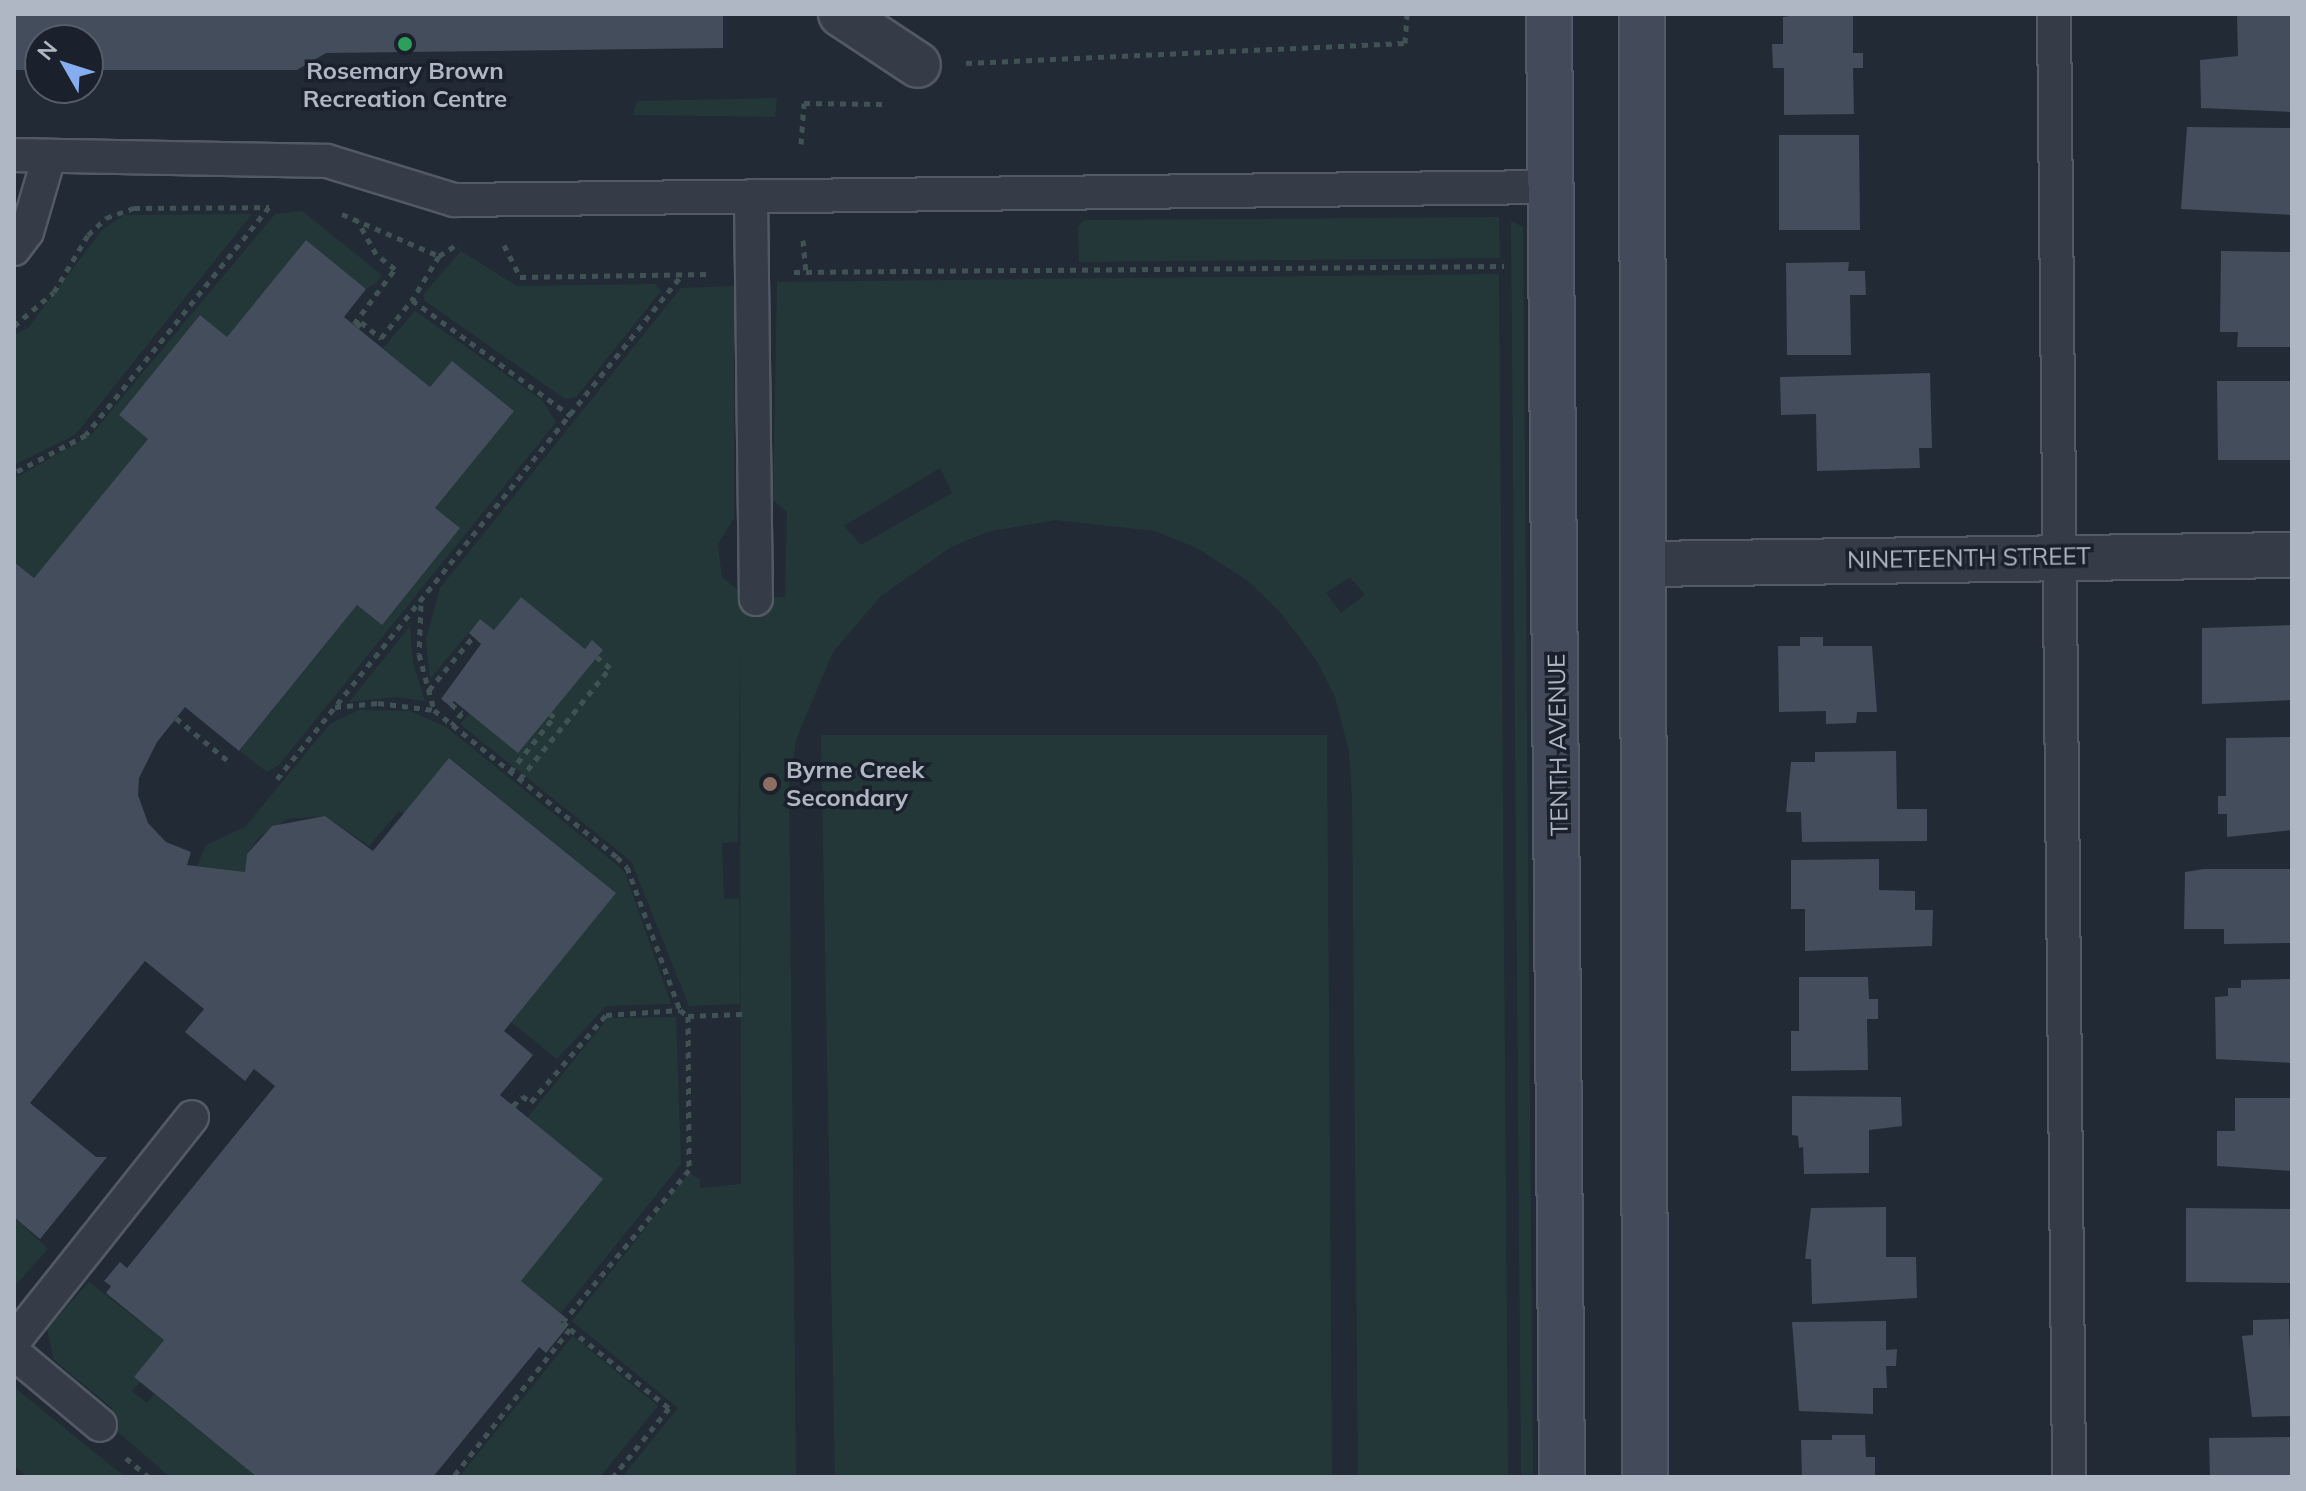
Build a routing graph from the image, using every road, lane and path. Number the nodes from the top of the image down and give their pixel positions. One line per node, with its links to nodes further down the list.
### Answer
1 (841, 14): 6 (street)
2 (1407, 14): 6 (path)
3 (1549, 14): 11 (main road, TENTH AVENUE)
4 (1642, 14): 32 (main road)
5 (2054, 14): 31 (lane)
6 (918, 65)
7 (894, 104): 8 (path)
8 (801, 144)
9 (14, 155): 10 (lane)
10 (49, 157): 12 (lane); 20 (lane)
11 (1551, 187): 12 (lane); 59 (main road, TENTH AVENUE)
12 (751, 196): 23 (lane)
13 (281, 203): 14 (path)
14 (269, 207): 27 (path); 29 (path)
15 (332, 209): 16 (path)
16 (358, 222): 21 (path); 26 (path)
17 (803, 240): 24 (path)
18 (462, 241): 21 (path)
19 (492, 241): 25 (path)
20 (14, 249)
21 (439, 256): 26 (path)
22 (1505, 266): 24 (path)
23 (753, 272): 24 (path); 25 (path); 33 (lane)
24 (806, 272)
25 (681, 275): 28 (path)
26 (412, 300): 28 (path)
27 (14, 326)
28 (571, 416): 34 (path)
29 (14, 473)
30 (2292, 555): 31 (street, NINETEENTH STREET)
31 (2060, 557): 32 (street, NINETEENTH STREET); 61 (lane)
32 (1646, 564): 60 (main road)
33 (756, 599)
34 (421, 605): 37 (path); 39 (path)
35 (473, 637): 37 (path)
36 (597, 657): 47 (path)
37 (429, 691): 40 (path)
38 (451, 704): 43 (path)
39 (335, 707): 40 (path); 46 (path)
40 (434, 710): 43 (path)
41 (550, 714): 45 (path)
42 (176, 718): 44 (path)
43 (452, 725): 45 (path)
44 (227, 760)
45 (510, 772): 47 (path)
46 (277, 779)
47 (520, 779): 48 (path)
48 (680, 1010): 50 (path); 51 (path)
49 (742, 1014): 50 (path)
50 (688, 1016): 53 (path)
51 (513, 1106)
52 (192, 1117): 54 (lane)
53 (570, 1329): 57 (path); 58 (path)
54 (14, 1341)
55 (14, 1353): 56 (lane)
56 (100, 1425)
57 (453, 1477)
58 (613, 1477)
59 (1562, 1477)
60 (1645, 1477)
61 (2069, 1477)

